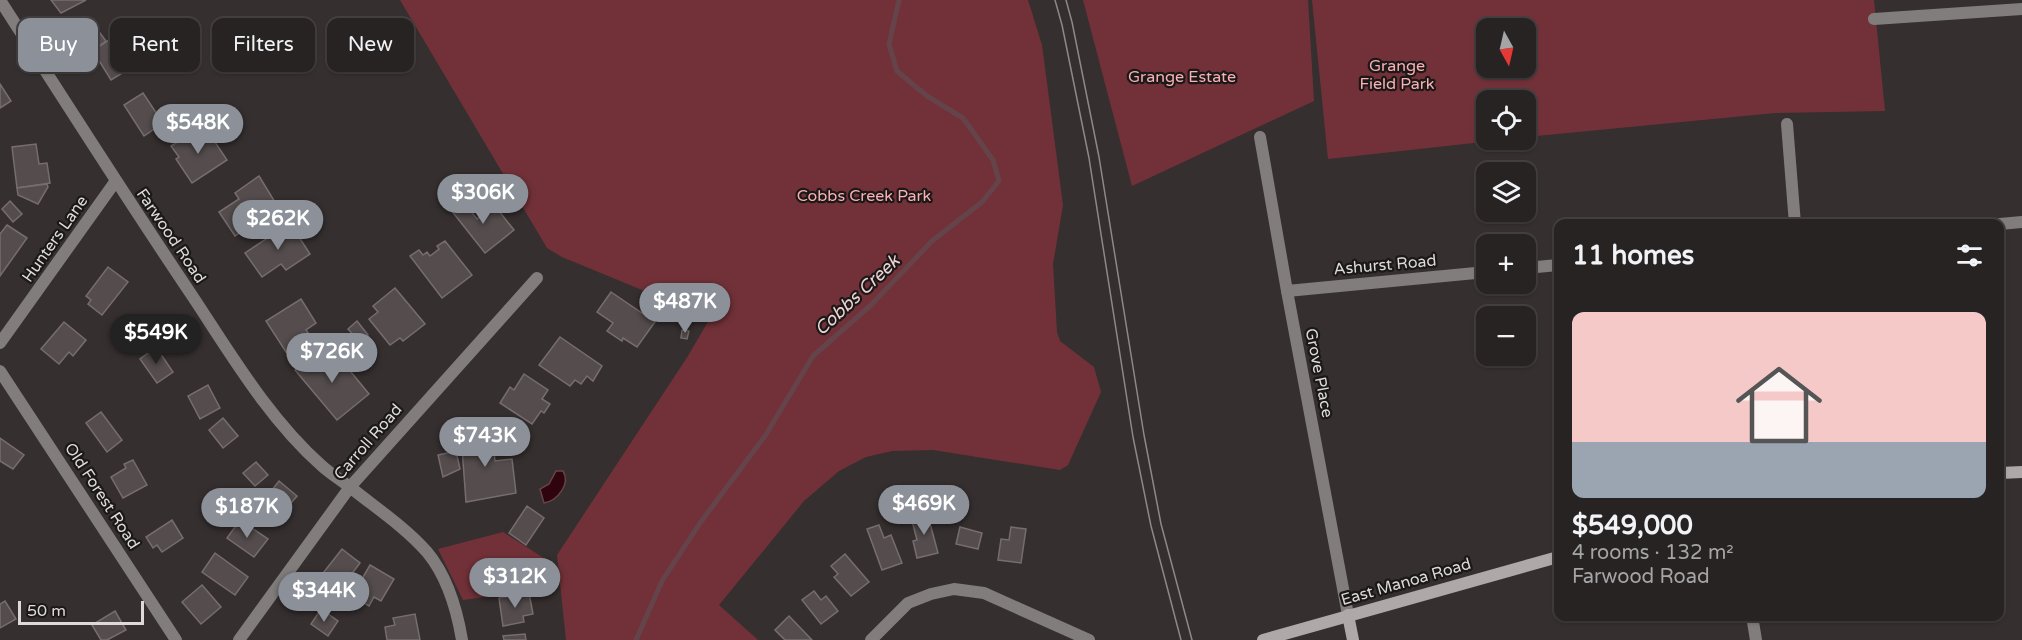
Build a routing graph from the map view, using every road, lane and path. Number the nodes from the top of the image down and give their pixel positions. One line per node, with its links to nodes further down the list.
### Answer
1 (0, 0): 7 (street, Farwood Road)
2 (1981, 6): 3 (street); 4 (street)
3 (2022, 9)
4 (1874, 19)
5 (1787, 124): 8 (street)
6 (1260, 137): 15 (street, Grove Place)
7 (115, 182): 16 (street, Hunters Lane); 20 (street, Farwood Road)
8 (1795, 219)
9 (2022, 222): 10 (street)
10 (2004, 224)
11 (1554, 265): 12 (street)
12 (1536, 267)
13 (1476, 273): 15 (street, Ashurst Road)
14 (537, 278): 20 (street, Carroll Road)
15 (1287, 291): 22 (street, Grove Place)
16 (0, 343)
17 (0, 371): 24 (street, Old Forest Road)
18 (2022, 472): 19 (main road)
19 (2004, 473)
20 (350, 487): 25 (street, Carroll Road); 26 (street, Farwood Road)
21 (1554, 558): 22 (main road, East Manoa Road)
22 (1348, 615): 29 (main road, East Manoa Road); 30 (main road)
23 (1753, 621): 31 (street)
24 (176, 640)
25 (239, 640)
26 (462, 640)
27 (872, 640): 28 (street)
28 (1089, 640)
29 (1263, 640)
30 (1353, 640)
31 (1756, 640)

